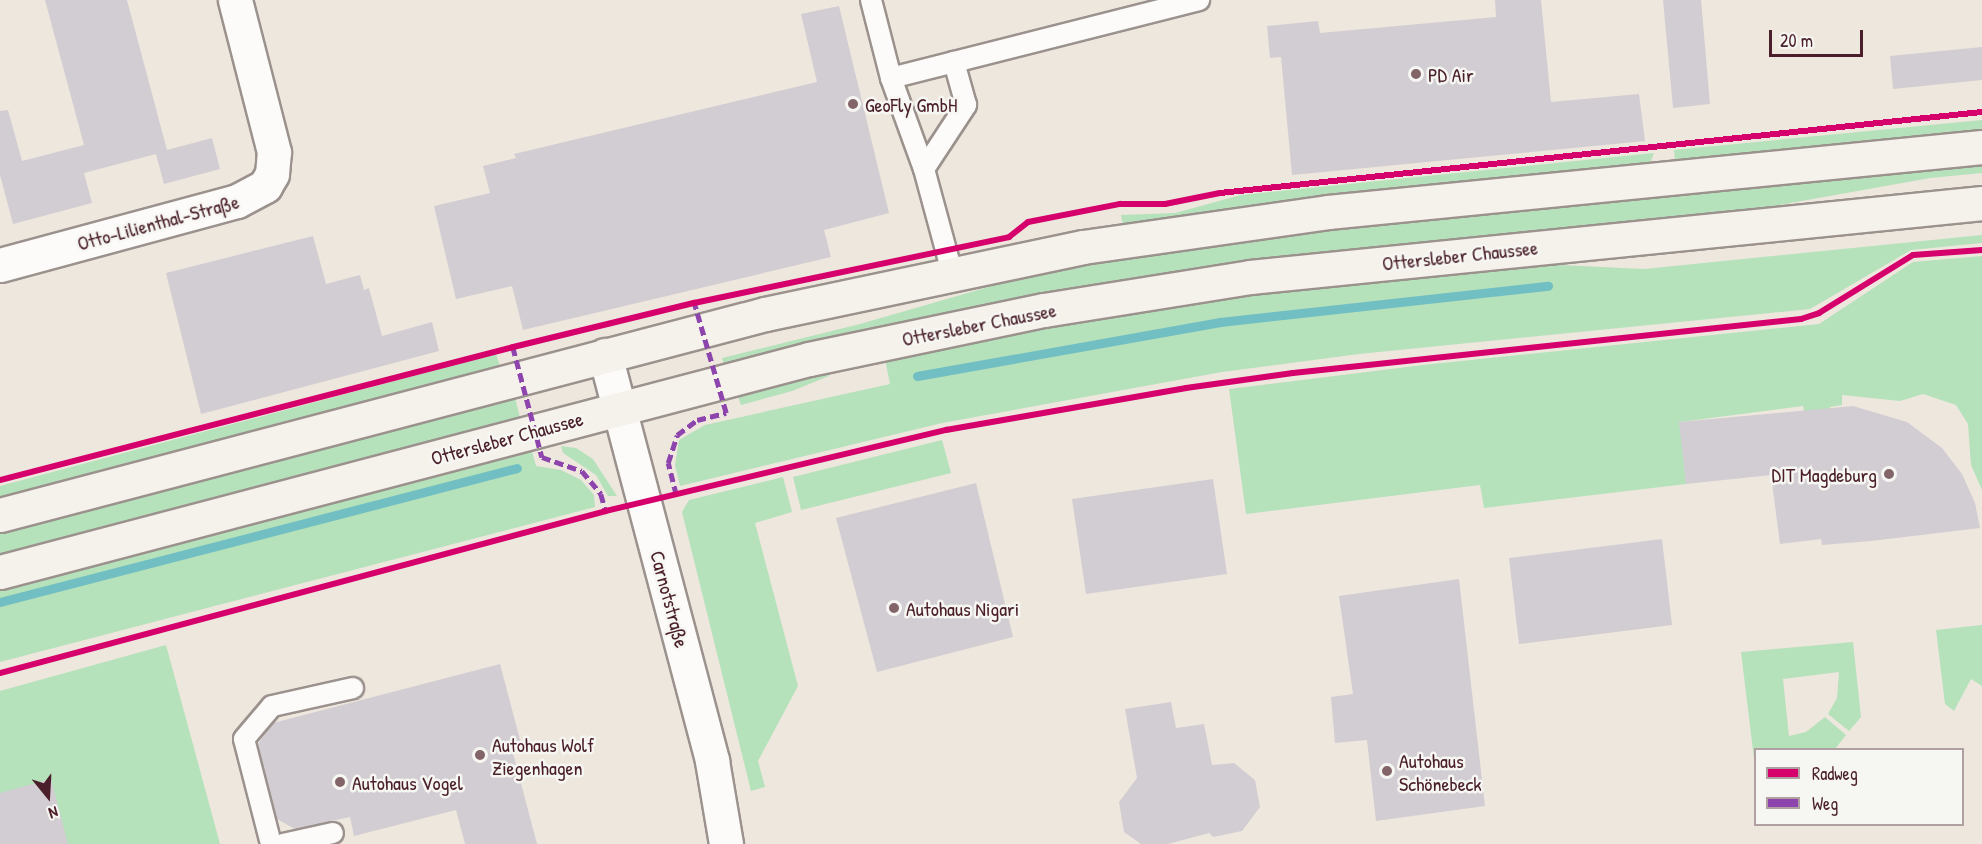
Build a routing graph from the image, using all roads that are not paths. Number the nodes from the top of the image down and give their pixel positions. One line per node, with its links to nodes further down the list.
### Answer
1 (235, 0): 9 (street, Otto-Lilienthal-Straße)
2 (871, 0): 5 (lane)
3 (1199, 0): 4 (lane)
4 (954, 62): 5 (lane); 7 (lane)
5 (891, 78): 7 (lane)
6 (1982, 147): 10 (main road)
7 (924, 169): 10 (lane)
8 (1982, 203): 12 (main road, Ottersleber Chaussee)
9 (0, 265)
10 (952, 272): 11 (main road)
11 (605, 355): 12 (street, Carnotstraße); 13 (main road)
12 (619, 409): 14 (main road, Ottersleber Chaussee); 19 (street, Carnotstraße)
13 (0, 515)
14 (0, 572)
15 (353, 688): 17 (lane)
16 (333, 833): 18 (lane)
17 (271, 844)
18 (282, 844)
19 (726, 844)

